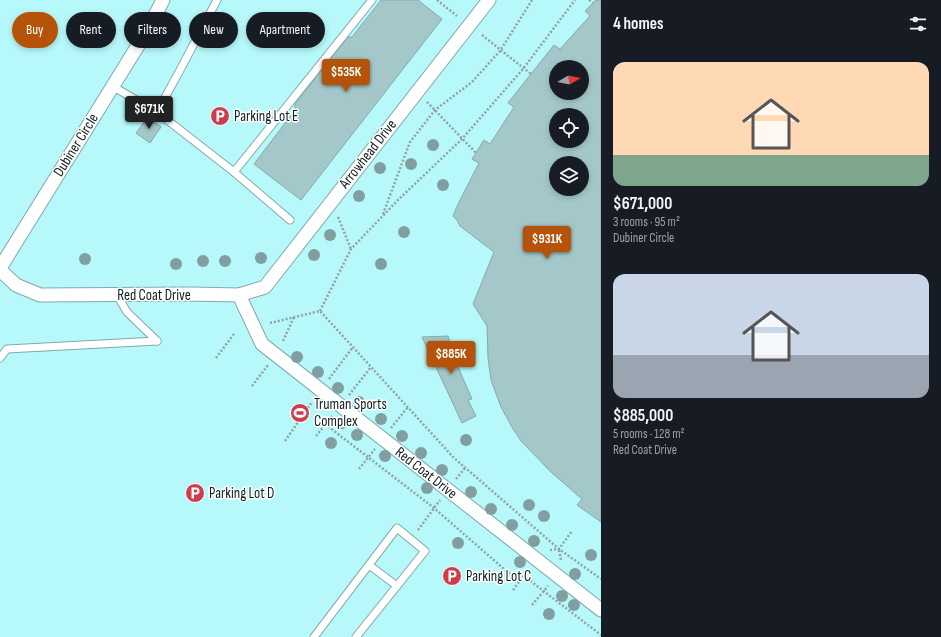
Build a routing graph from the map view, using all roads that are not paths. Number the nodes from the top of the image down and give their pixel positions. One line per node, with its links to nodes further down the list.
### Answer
1 (163, 0): 5 (street, Dubiner Circle)
2 (217, 0): 6 (lane)
3 (372, 0): 7 (lane)
4 (489, 0): 11 (street, Arrowhead Drive)
5 (112, 86): 6 (lane); 9 (street, Dubiner Circle)
6 (157, 112): 7 (lane)
7 (234, 172): 8 (lane)
8 (290, 220)
9 (0, 269): 10 (street, Red Coat Drive)
10 (117, 295): 11 (street, Red Coat Drive); 12 (lane)
11 (239, 296): 15 (street, Red Coat Drive)
12 (0, 358)
13 (369, 565): 14 (lane); 14 (lane); 16 (lane)
14 (397, 586): 17 (lane)
15 (601, 610)
16 (314, 637)
17 (356, 637)

